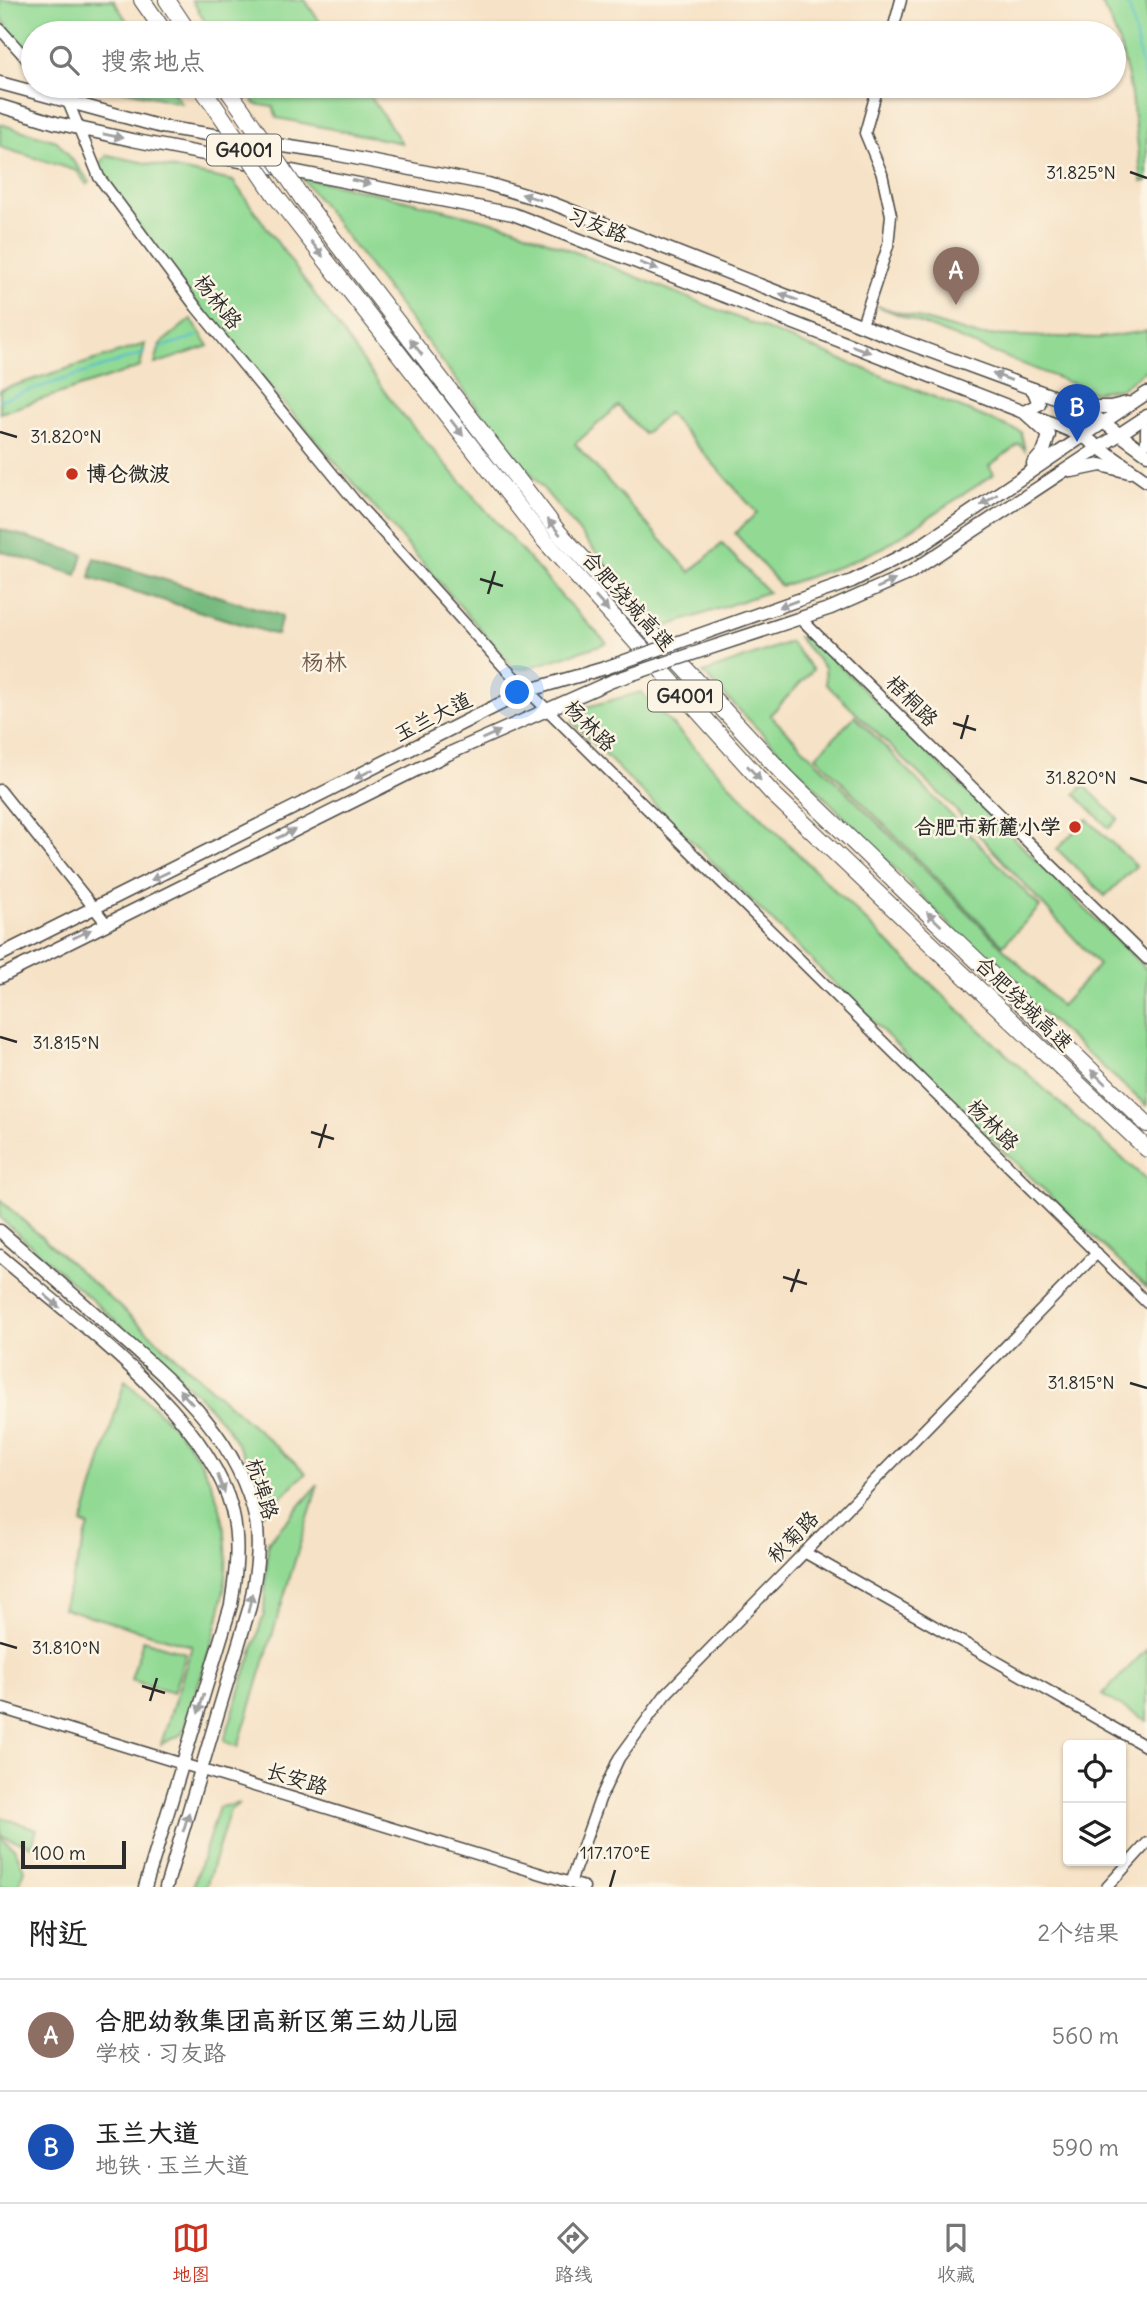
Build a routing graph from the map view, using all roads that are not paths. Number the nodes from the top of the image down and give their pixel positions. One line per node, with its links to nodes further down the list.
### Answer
1 (142, 0): 4 (highway)
2 (166, 0): 5 (highway)
3 (901, 0): 6 (street)
4 (156, 21)
5 (181, 21)
6 (895, 21)
7 (0, 29): 8 (street)
8 (21, 53)
9 (0, 83): 10 (main road, 习友路)
10 (21, 89)
11 (49, 98): 16 (main road, 习友路)
12 (63, 98): 16 (street, 杨林路)
13 (208, 98): 49 (highway, 合肥绕城高速 / G4001, one-way to 49, bridge)
14 (234, 98): 48 (highway, 合肥绕城高速 / G4001, one-way to 14, bridge)
15 (875, 98): 19 (street)
16 (69, 104): 18 (street, 杨林路); 19 (main road, 习友路, one-way to 16)
17 (0, 106): 18 (main road, 习友路)
18 (81, 129): 23 (main road, 习友路, one-way to 23); 38 (street, 杨林路)
19 (862, 325): 20 (main road, 习友路, one-way to 19)
20 (1033, 389): 22 (main road, 习友路); 23 (main road)
21 (1142, 397): 22 (main road); 25 (main road, 玉兰大道)
22 (1082, 407): 25 (main road, 习友路)
23 (1024, 412): 28 (main road, 习友路); 35 (main road)
24 (1147, 416): 27 (main road, 玉兰大道)
25 (1103, 422): 27 (main road, 习友路); 28 (main road, 玉兰大道)
26 (1147, 429): 29 (main road)
27 (1120, 435): 30 (main road, 玉兰大道); 31 (main road, 习友路)
28 (1083, 436): 30 (main road, 习友路); 32 (main road, 玉兰大道)
29 (1147, 442)
30 (1100, 448): 33 (main road, 玉兰大道); 34 (main road, 习友路)
31 (1147, 454)
32 (1034, 469): 35 (main road, 玉兰大道); 36 (main road)
33 (1065, 472): 34 (main road); 36 (main road, 玉兰大道)
34 (1143, 478)
35 (1019, 479): 38 (main road, 玉兰大道, one-way to 38, bridge)
36 (1045, 485): 37 (main road, 玉兰大道, one-way to 36)
37 (800, 618): 39 (main road, 玉兰大道, bridge); 44 (street, 梧桐路)
38 (527, 691): 39 (street, 杨林路); 41 (main road, 玉兰大道, one-way to 41)
39 (546, 710): 42 (main road, 玉兰大道, one-way to 39); 51 (street, 杨林路)
40 (0, 790): 41 (street)
41 (95, 906): 42 (street); 43 (main road, 玉兰大道)
42 (106, 923): 47 (main road, 玉兰大道, one-way to 42)
43 (0, 955)
44 (1147, 959)
45 (0, 962): 46 (main road)
46 (0, 969)
47 (0, 977)
48 (1147, 1124)
49 (1147, 1149)
50 (0, 1231): 58 (main road, 杭埠路, one-way to 50)
51 (1097, 1254): 53 (street, 杨林路); 54 (street, 秋菊路)
52 (0, 1256): 57 (main road, 杭埠路, one-way to 57)
53 (1147, 1303)
54 (804, 1552): 56 (street); 60 (street, 秋菊路)
55 (0, 1708): 57 (street, 长安路)
56 (1147, 1747)
57 (183, 1764): 58 (street, 长安路); 61 (main road, 杭埠路)
58 (202, 1770): 60 (street, 长安路); 62 (main road, 杭埠路, one-way to 58)
59 (1147, 1843): 64 (street)
60 (570, 1883): 63 (street, 长安路)
61 (145, 1887)
62 (166, 1887)
63 (583, 1887)
64 (1107, 1887)

